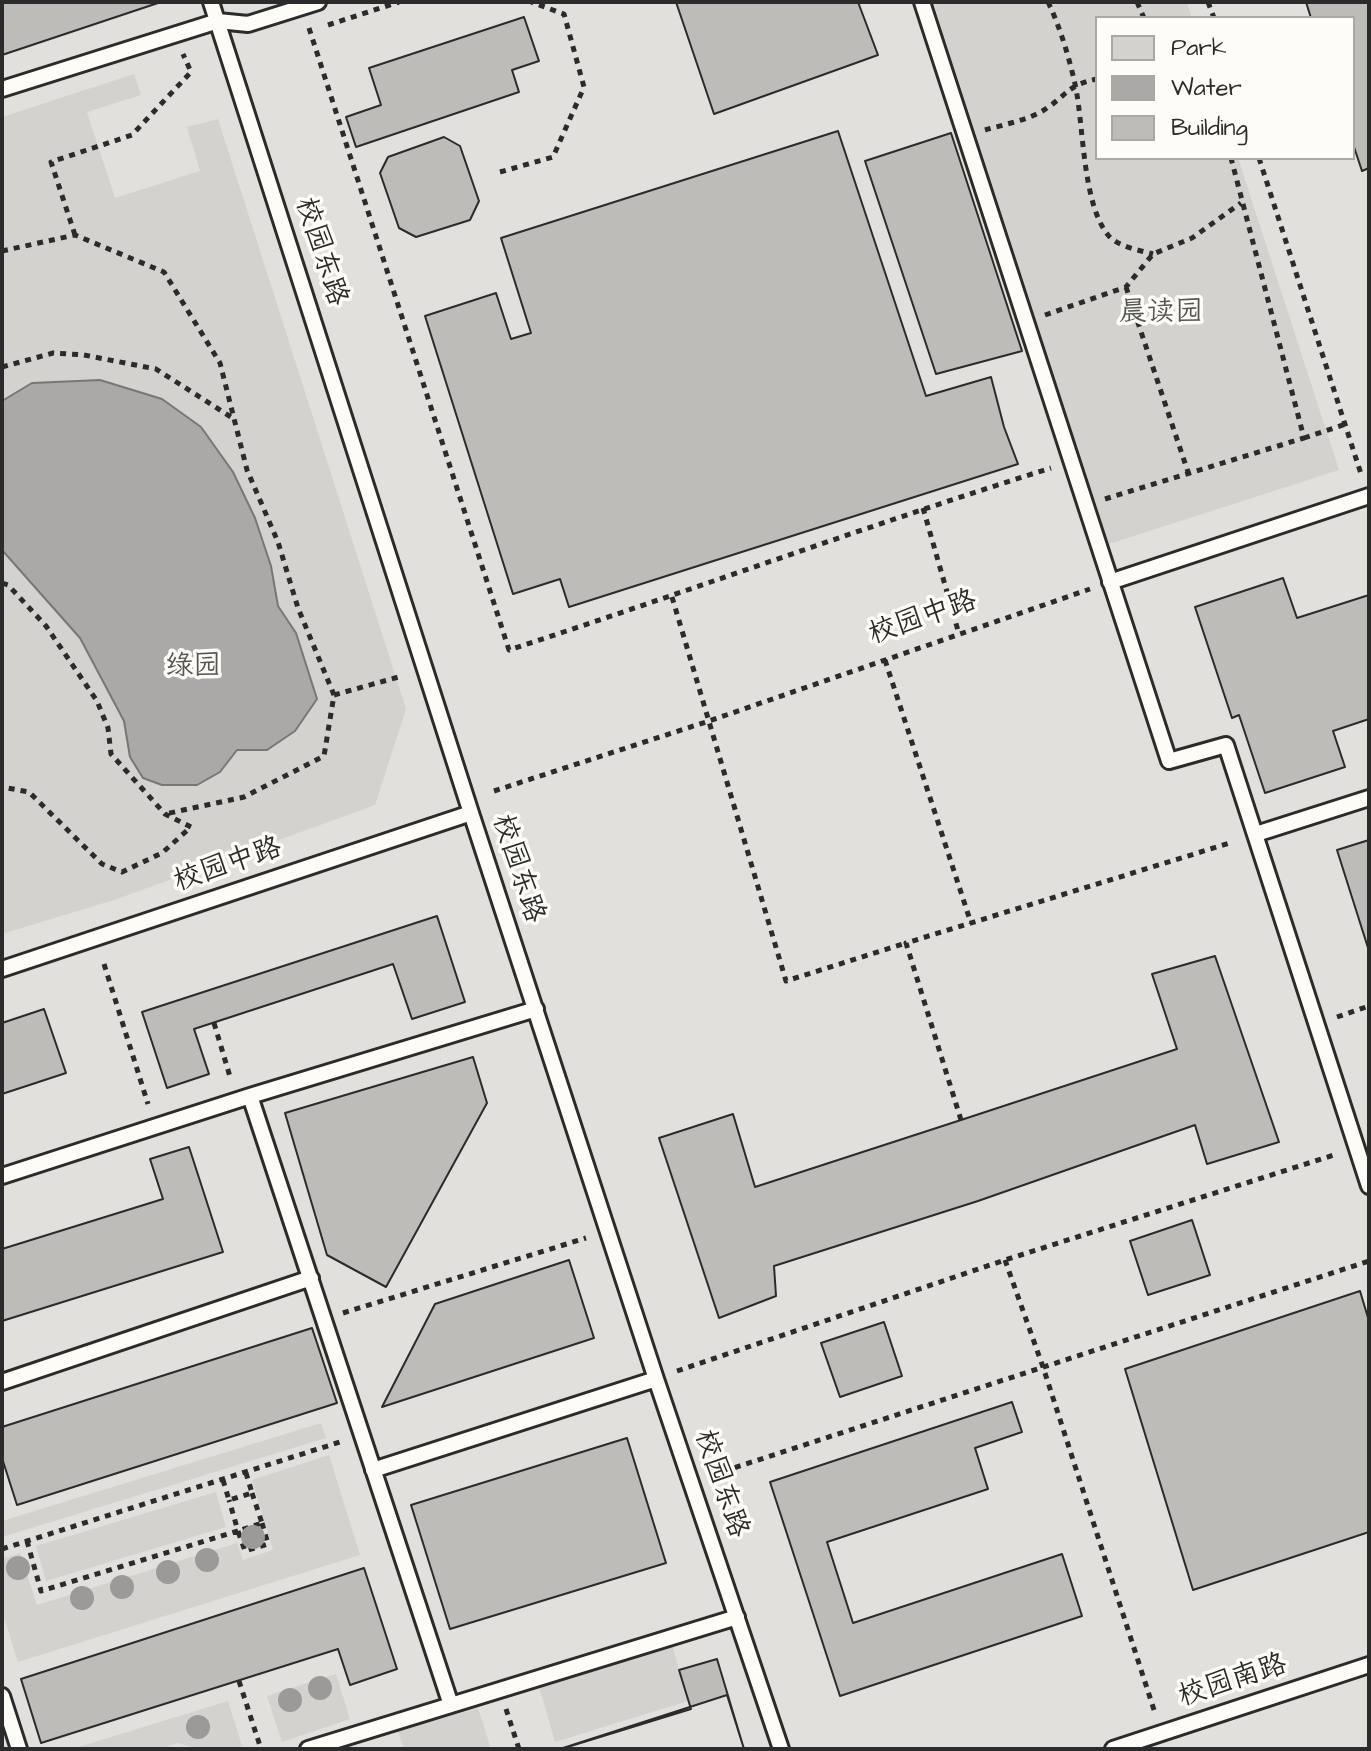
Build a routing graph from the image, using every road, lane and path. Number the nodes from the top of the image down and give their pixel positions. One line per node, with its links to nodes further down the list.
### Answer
1 (211, 2): 8 (lane, 校园东路)
2 (318, 2): 7 (lane)
3 (399, 2): 9 (path)
4 (531, 2): 17 (path)
5 (922, 2): 14 (lane)
6 (1048, 2): 12 (path)
7 (303, 7): 8 (lane); 35 (path)
8 (218, 21): 10 (lane); 44 (lane, 校园东路)
9 (325, 26)
10 (176, 34): 13 (lane); 19 (path)
11 (1095, 79): 12 (path)
12 (1075, 84): 14 (path); 21 (path)
13 (2, 89)
14 (965, 136): 23 (lane)
15 (1231, 160): 18 (path)
16 (1260, 160): 26 (path)
17 (500, 172)
18 (1241, 203): 21 (path); 27 (path)
19 (75, 235): 20 (path); 25 (path)
20 (2, 251)
21 (1153, 254): 22 (path)
22 (1126, 287): 23 (path); 29 (path)
23 (1026, 322): 28 (lane)
24 (2, 367): 25 (path)
25 (234, 419): 39 (path)
26 (1346, 424): 27 (path); 30 (path)
27 (1304, 438): 29 (path)
28 (1071, 462): 31 (lane); 32 (path)
29 (1188, 472): 31 (path)
30 (1369, 496): 33 (lane)
31 (1085, 505): 33 (lane)
32 (923, 508): 35 (path); 36 (path)
33 (1110, 582): 36 (path, 校园中路); 46 (lane)
34 (2, 583): 45 (path)
35 (672, 597): 40 (path)
36 (959, 634): 37 (path, 校园中路)
37 (885, 660): 40 (path, 校园中路); 47 (path)
38 (406, 675): 39 (path)
39 (334, 695): 45 (path)
40 (709, 721): 42 (path, 校园中路); 48 (path)
41 (2, 787): 45 (path)
42 (494, 791)
43 (1369, 798): 46 (lane)
44 (471, 813): 50 (lane, 校园中路); 52 (lane, 校园东路)
45 (165, 814)
46 (1256, 834): 47 (path); 54 (lane)
47 (971, 923): 48 (path)
48 (906, 943): 56 (path)
49 (104, 964): 57 (path)
50 (2, 969)
51 (1369, 1006): 54 (path)
52 (536, 1009): 55 (lane); 67 (lane, 校园东路)
53 (214, 1023): 55 (path)
54 (1317, 1024): 58 (lane)
55 (244, 1098): 57 (lane); 64 (lane)
56 (961, 1120)
57 (155, 1126): 59 (lane)
58 (1357, 1147): 60 (lane); 62 (path)
59 (2, 1176)
60 (1369, 1186)
61 (590, 1237): 65 (path)
62 (1005, 1260): 66 (path); 67 (path)
63 (1369, 1261): 66 (path)
64 (311, 1278): 65 (lane); 68 (lane)
65 (324, 1318): 69 (lane)
66 (1043, 1367): 73 (path); 86 (path)
67 (656, 1379): 70 (lane); 73 (lane, 校园东路)
68 (2, 1382)
69 (362, 1435): 70 (lane); 71 (path)
70 (373, 1470): 85 (lane)
71 (246, 1472): 72 (path); 74 (path)
72 (223, 1480): 75 (path); 78 (path)
73 (692, 1482): 80 (lane, 校园东路)
74 (252, 1493): 75 (path); 76 (path)
75 (229, 1500): 77 (path)
76 (262, 1523): 77 (path); 77 (path)
77 (238, 1531): 78 (path)
78 (27, 1541): 79 (path)
79 (2, 1549)
80 (737, 1617): 83 (lane); 91 (lane, 校园东路)
81 (1369, 1665): 86 (lane, 校园南路)
82 (239, 1681): 89 (path)
83 (500, 1689): 85 (lane); 90 (path)
84 (2, 1696): 88 (lane)
85 (451, 1705): 87 (lane)
86 (1162, 1733): 92 (lane, 校园南路)
87 (315, 1748)
88 (19, 1749)
89 (261, 1749)
90 (519, 1749)
91 (781, 1749)
92 (1113, 1749)

